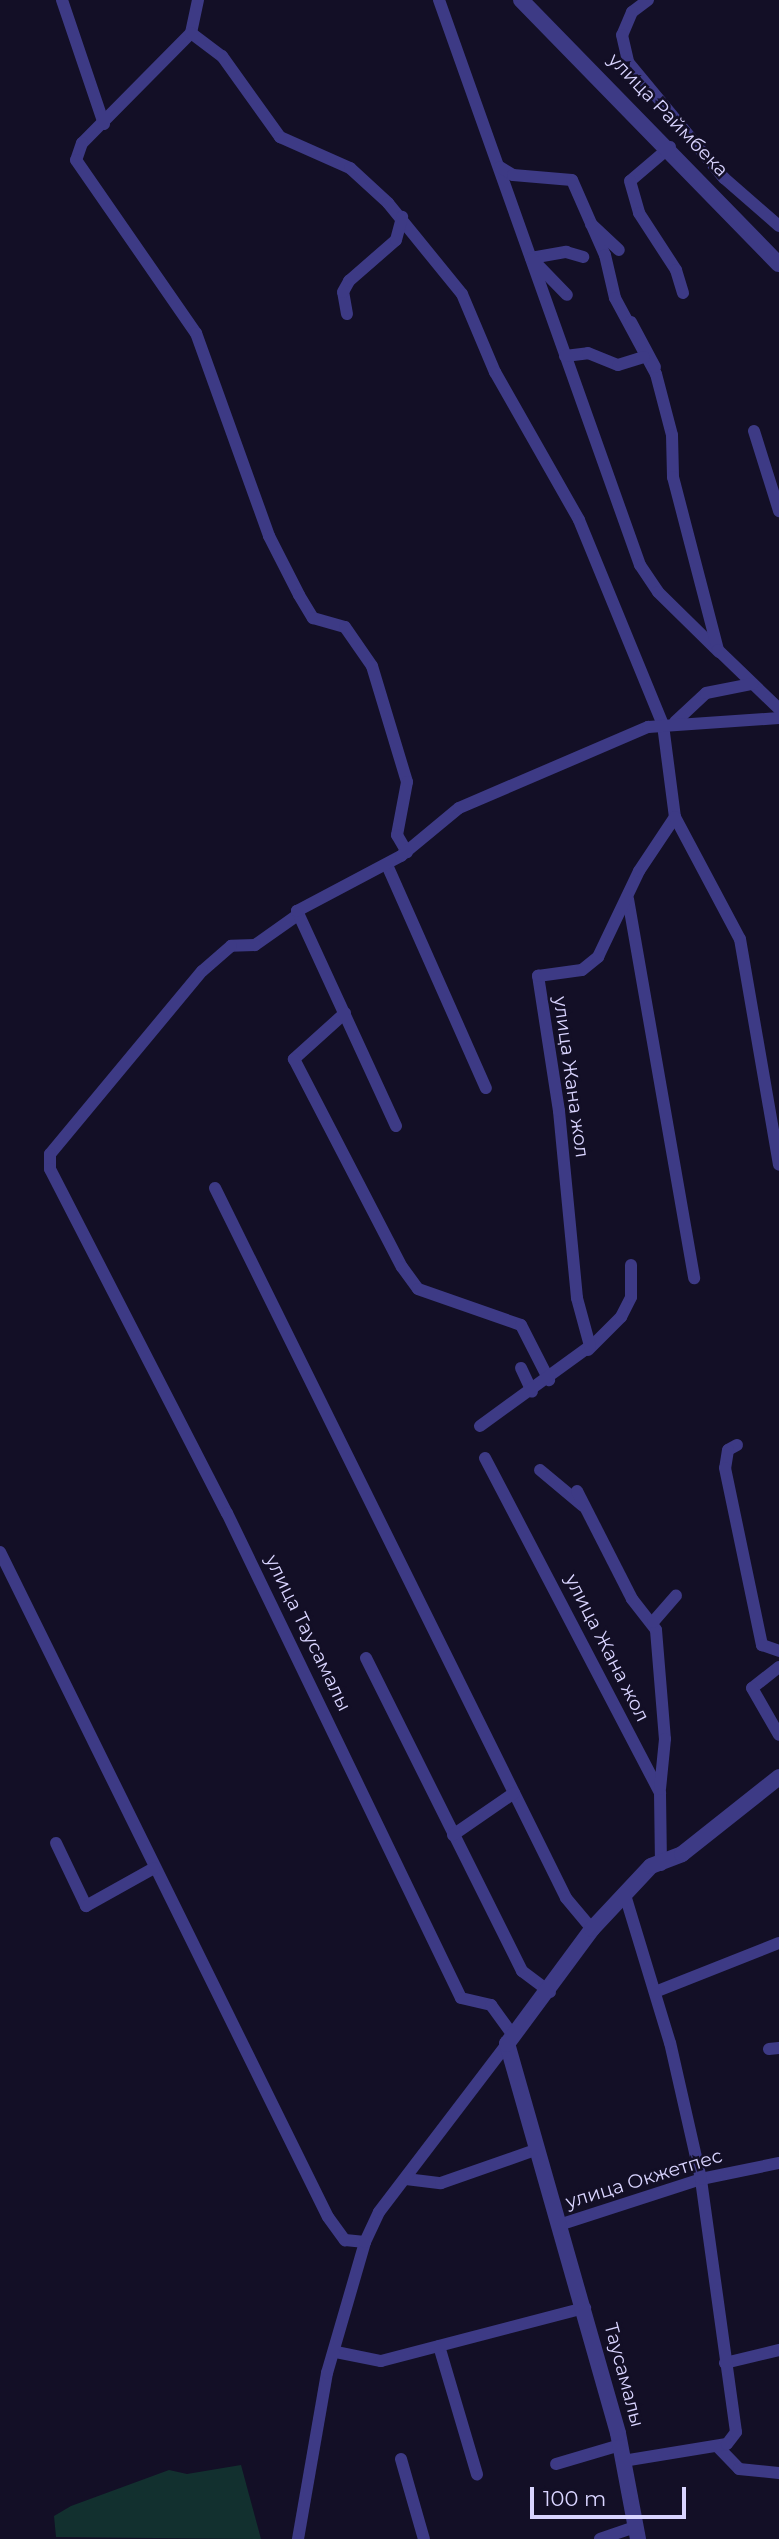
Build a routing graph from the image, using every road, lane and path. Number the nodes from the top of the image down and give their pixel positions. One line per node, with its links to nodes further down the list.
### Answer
1 (62, 0): 7 (street)
2 (198, 0): 6 (street)
3 (439, 0): 9 (street)
4 (522, 0): 8 (street, улица Раймбека)
5 (648, 0): 12 (street)
6 (191, 33): 7 (street); 10 (street)
7 (104, 124): 32 (street)
8 (670, 147): 16 (street, улица Раймбека); 17 (street)
9 (499, 167): 11 (street); 15 (street)
10 (402, 217): 19 (street); 30 (street)
11 (589, 221): 13 (street); 20 (street)
12 (779, 226)
13 (619, 250)
14 (583, 257): 15 (street)
15 (531, 258): 18 (street); 21 (street)
16 (779, 264)
17 (683, 293)
18 (567, 295)
19 (347, 314)
20 (623, 315): 22 (street); 23 (street)
21 (565, 356): 22 (street); 26 (street)
22 (644, 357): 23 (street)
23 (656, 374): 26 (street)
24 (754, 430): 25 (street)
25 (779, 511)
26 (719, 652): 27 (street)
27 (752, 684): 28 (street); 30 (street)
28 (779, 709)
29 (779, 718): 30 (street)
30 (669, 723): 31 (street); 32 (street)
31 (675, 817): 34 (street, улица Жана жол); 39 (street)
32 (407, 852): 33 (street)
33 (387, 865): 35 (street); 37 (street)
34 (628, 898): 42 (street); 43 (street, улица Жана жол)
35 (299, 914): 36 (street); 72 (street, улица Таусамалы)
36 (345, 1013): 38 (street); 45 (street)
37 (486, 1088)
38 (396, 1126)
39 (779, 1165)
40 (215, 1188): 61 (street)
41 (631, 1265): 43 (street)
42 (694, 1278)
43 (588, 1350): 45 (street)
44 (521, 1367): 46 (street)
45 (550, 1380): 46 (street)
46 (532, 1392): 47 (street)
47 (480, 1426)
48 (737, 1445): 56 (street)
49 (485, 1458): 62 (street, улица Жана жол)
50 (540, 1470): 52 (street)
51 (577, 1492): 52 (street)
52 (589, 1510): 55 (street)
53 (0, 1552): 66 (street)
54 (676, 1596): 55 (street)
55 (653, 1617): 62 (street)
56 (779, 1651)
57 (366, 1658): 63 (street)
58 (779, 1667): 59 (street)
59 (779, 1734)
60 (779, 1777): 65 (street)
61 (514, 1793): 63 (street); 68 (street)
62 (660, 1793): 65 (street, улица Жана жол)
63 (453, 1835): 70 (street)
64 (56, 1843): 66 (street)
65 (661, 1865): 67 (street)
66 (154, 1868): 78 (street)
67 (625, 1895): 68 (street); 71 (street)
68 (592, 1929): 70 (street)
69 (779, 1943): 71 (street)
70 (550, 1992): 72 (street)
71 (655, 1992): 76 (street)
72 (511, 2041): 73 (street, улица Таусамалы); 75 (street)
73 (535, 2150): 75 (street); 77 (street, улица Таусамалы)
74 (779, 2163): 76 (street, улица Окжетпес)
75 (407, 2179): 78 (street)
76 (701, 2179): 77 (street, улица Окжетпес); 83 (street)
77 (562, 2224): 79 (street, Таусамалы)
78 (365, 2242): 82 (street)
79 (585, 2308): 80 (street); 85 (street, Таусамалы)
80 (439, 2346): 82 (street); 89 (street)
81 (779, 2350): 83 (street)
82 (336, 2352): 91 (street)
83 (725, 2363): 84 (street)
84 (717, 2446): 85 (street); 88 (street)
85 (622, 2453): 87 (street); 90 (street, Таусамалы)
86 (401, 2459): 92 (street)
87 (556, 2464)
88 (779, 2473)
89 (477, 2474)
90 (637, 2533): 93 (street)
91 (298, 2539)
92 (424, 2539)
93 (600, 2539)

